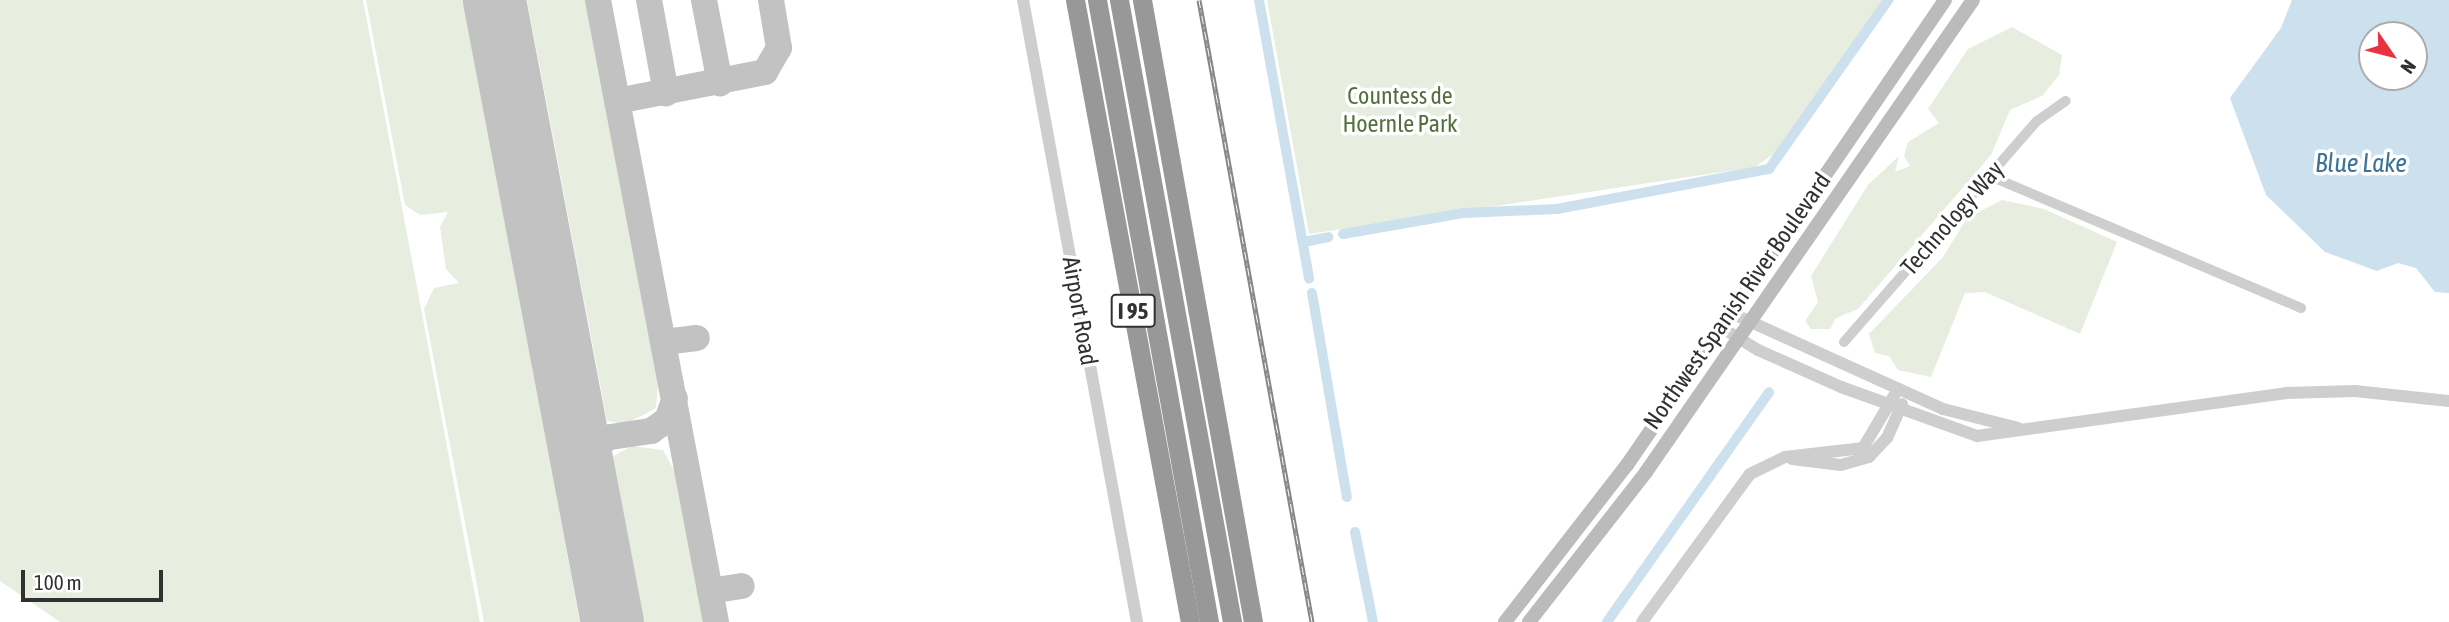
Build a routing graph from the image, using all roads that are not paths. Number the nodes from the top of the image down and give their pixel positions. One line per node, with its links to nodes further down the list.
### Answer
1 (1023, 0): 22 (street, Airport Road)
2 (1075, 0): 23 (highway, I 95)
3 (1096, 0): 24 (highway)
4 (1119, 0): 11 (highway)
5 (1142, 0): 9 (highway)
6 (1945, 0): 13 (main road, Northwest Spanish River Boulevard)
7 (1973, 0): 14 (main road, Northwest Spanish River Boulevard)
8 (2066, 101): 10 (street, Technology Way)
9 (1165, 124): 11 (highway); 26 (highway)
10 (1990, 176): 12 (street); 17 (street, Technology Way)
11 (1166, 261): 25 (highway)
12 (2301, 308)
13 (1729, 312): 14 (street); 15 (main road, Northwest Spanish River Boulevard)
14 (1749, 324): 16 (main road, Northwest Spanish River Boulevard); 18 (street)
15 (1719, 326): 16 (street); 27 (main road, Northwest Spanish River Boulevard)
16 (1739, 339): 20 (street); 28 (main road, Northwest Spanish River Boulevard)
17 (1844, 342)
18 (1902, 391): 20 (street); 21 (street)
19 (2449, 401): 21 (street)
20 (1894, 409): 21 (street); 29 (street)
21 (2032, 430)
22 (1137, 622)
23 (1191, 622)
24 (1209, 622)
25 (1232, 622)
26 (1253, 622)
27 (1505, 622)
28 (1529, 622)
29 (1642, 622)

